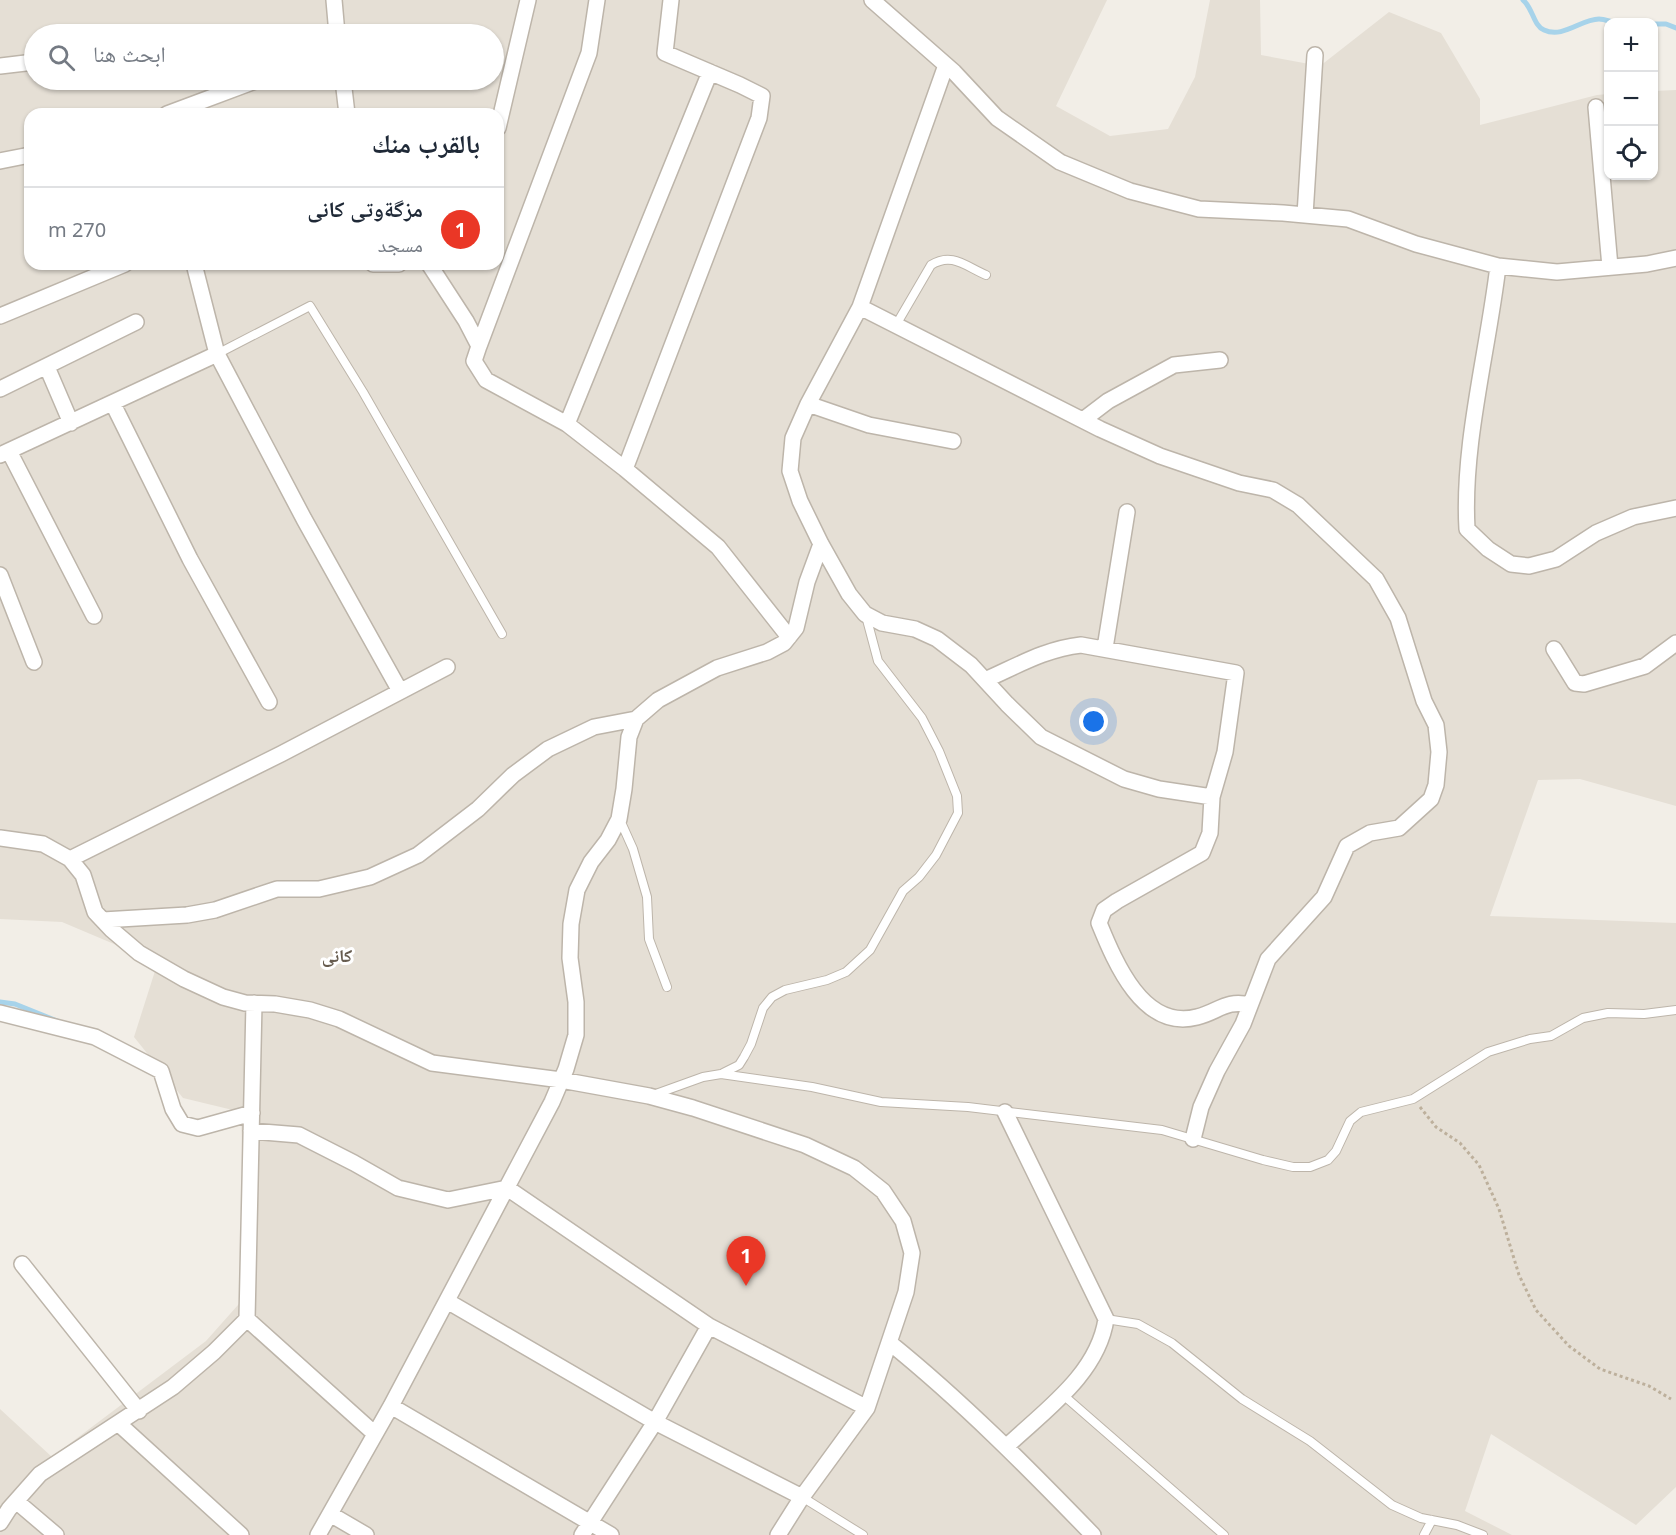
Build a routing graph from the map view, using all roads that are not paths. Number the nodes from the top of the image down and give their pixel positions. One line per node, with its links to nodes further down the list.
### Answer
1 (334, 0): 6 (street)
2 (528, 0): 17 (street)
3 (597, 0): 32 (street)
4 (671, 0): 11 (street)
5 (872, 0): 9 (street)
6 (336, 24)
7 (1315, 55): 20 (street)
8 (24, 63): 10 (street)
9 (946, 64): 20 (street); 28 (street)
10 (0, 66)
11 (710, 72): 41 (street); 44 (street)
12 (231, 90): 15 (street)
13 (344, 90): 16 (street)
14 (1596, 107): 23 (street)
15 (183, 108)
16 (346, 108)
17 (503, 108)
18 (24, 156): 19 (street)
19 (0, 161)
20 (1305, 215): 22 (street)
21 (1676, 258): 23 (street)
22 (1498, 266): 23 (street); 45 (street)
23 (1610, 267)
24 (111, 270): 29 (street)
25 (196, 270): 33 (street)
26 (433, 270): 32 (street)
27 (986, 275): 31 (lane)
28 (860, 307): 31 (street); 38 (street)
29 (0, 316)
30 (136, 322): 35 (street)
31 (896, 325): 39 (street)
32 (479, 346): 41 (street)
33 (217, 354): 37 (street); 51 (lane); 59 (street)
34 (1220, 360): 39 (street)
35 (47, 367): 36 (street); 40 (street)
36 (0, 389)
37 (113, 404): 40 (street); 60 (street)
38 (808, 404): 42 (street); 47 (street)
39 (1083, 420): 69 (street)
40 (71, 423): 43 (street)
41 (567, 424): 44 (street)
42 (953, 441)
43 (4, 453): 50 (street)
44 (625, 469): 52 (street)
45 (1676, 508)
46 (1127, 512): 54 (street)
47 (821, 544): 49 (street); 52 (street)
48 (0, 575): 56 (street)
49 (865, 614): 58 (street); 72 (lane)
50 (94, 616)
51 (502, 634)
52 (789, 637): 61 (street)
53 (1676, 643): 55 (street)
54 (1105, 648): 58 (street); 62 (street)
55 (1554, 649)
56 (34, 662)
57 (447, 667): 59 (street)
58 (985, 680): 62 (street)
59 (400, 691): 65 (street)
60 (269, 702)
61 (636, 719): 63 (street); 66 (street)
62 (1212, 797): 69 (street)
63 (619, 819): 67 (lane); 73 (street)
64 (0, 838): 65 (street)
65 (70, 859): 66 (street)
66 (103, 920): 68 (street)
67 (667, 987)
68 (254, 1003): 73 (street); 76 (street)
69 (1250, 1005): 78 (street)
70 (1676, 1010): 78 (lane)
71 (0, 1013): 76 (street)
72 (721, 1074): 74 (lane); 75 (lane)
73 (561, 1080): 74 (street); 79 (street)
74 (649, 1096): 85 (street)
75 (1005, 1112): 78 (lane); 83 (street)
76 (252, 1113): 77 (street)
77 (251, 1131): 79 (street); 82 (street)
78 (1193, 1139)
79 (507, 1188): 81 (street); 84 (street)
80 (22, 1264): 89 (street)
81 (447, 1301): 87 (street); 90 (street)
82 (247, 1319): 89 (street); 92 (street)
83 (1106, 1319): 86 (street); 97 (lane)
84 (709, 1326): 88 (street); 90 (street)
85 (890, 1343): 88 (street); 93 (street)
86 (1062, 1394): 93 (street); 108 (lane)
87 (391, 1406): 92 (street); 99 (street)
88 (867, 1408): 94 (street)
89 (139, 1410): 91 (street)
90 (655, 1422): 94 (street); 99 (street)
91 (119, 1424): 95 (street); 101 (street)
92 (375, 1434): 96 (street)
93 (1007, 1446): 107 (street)
94 (802, 1497): 105 (street); 106 (lane)
95 (8, 1504): 98 (street); 100 (street)
96 (330, 1514): 102 (street); 103 (street)
97 (1432, 1520): 109 (lane); 110 (lane)
98 (0, 1523)
99 (585, 1529): 104 (street)
100 (56, 1535)
101 (241, 1535)
102 (318, 1535)
103 (366, 1535)
104 (611, 1535)
105 (778, 1535)
106 (863, 1535)
107 (1093, 1535)
108 (1224, 1535)
109 (1424, 1535)
110 (1483, 1535)

